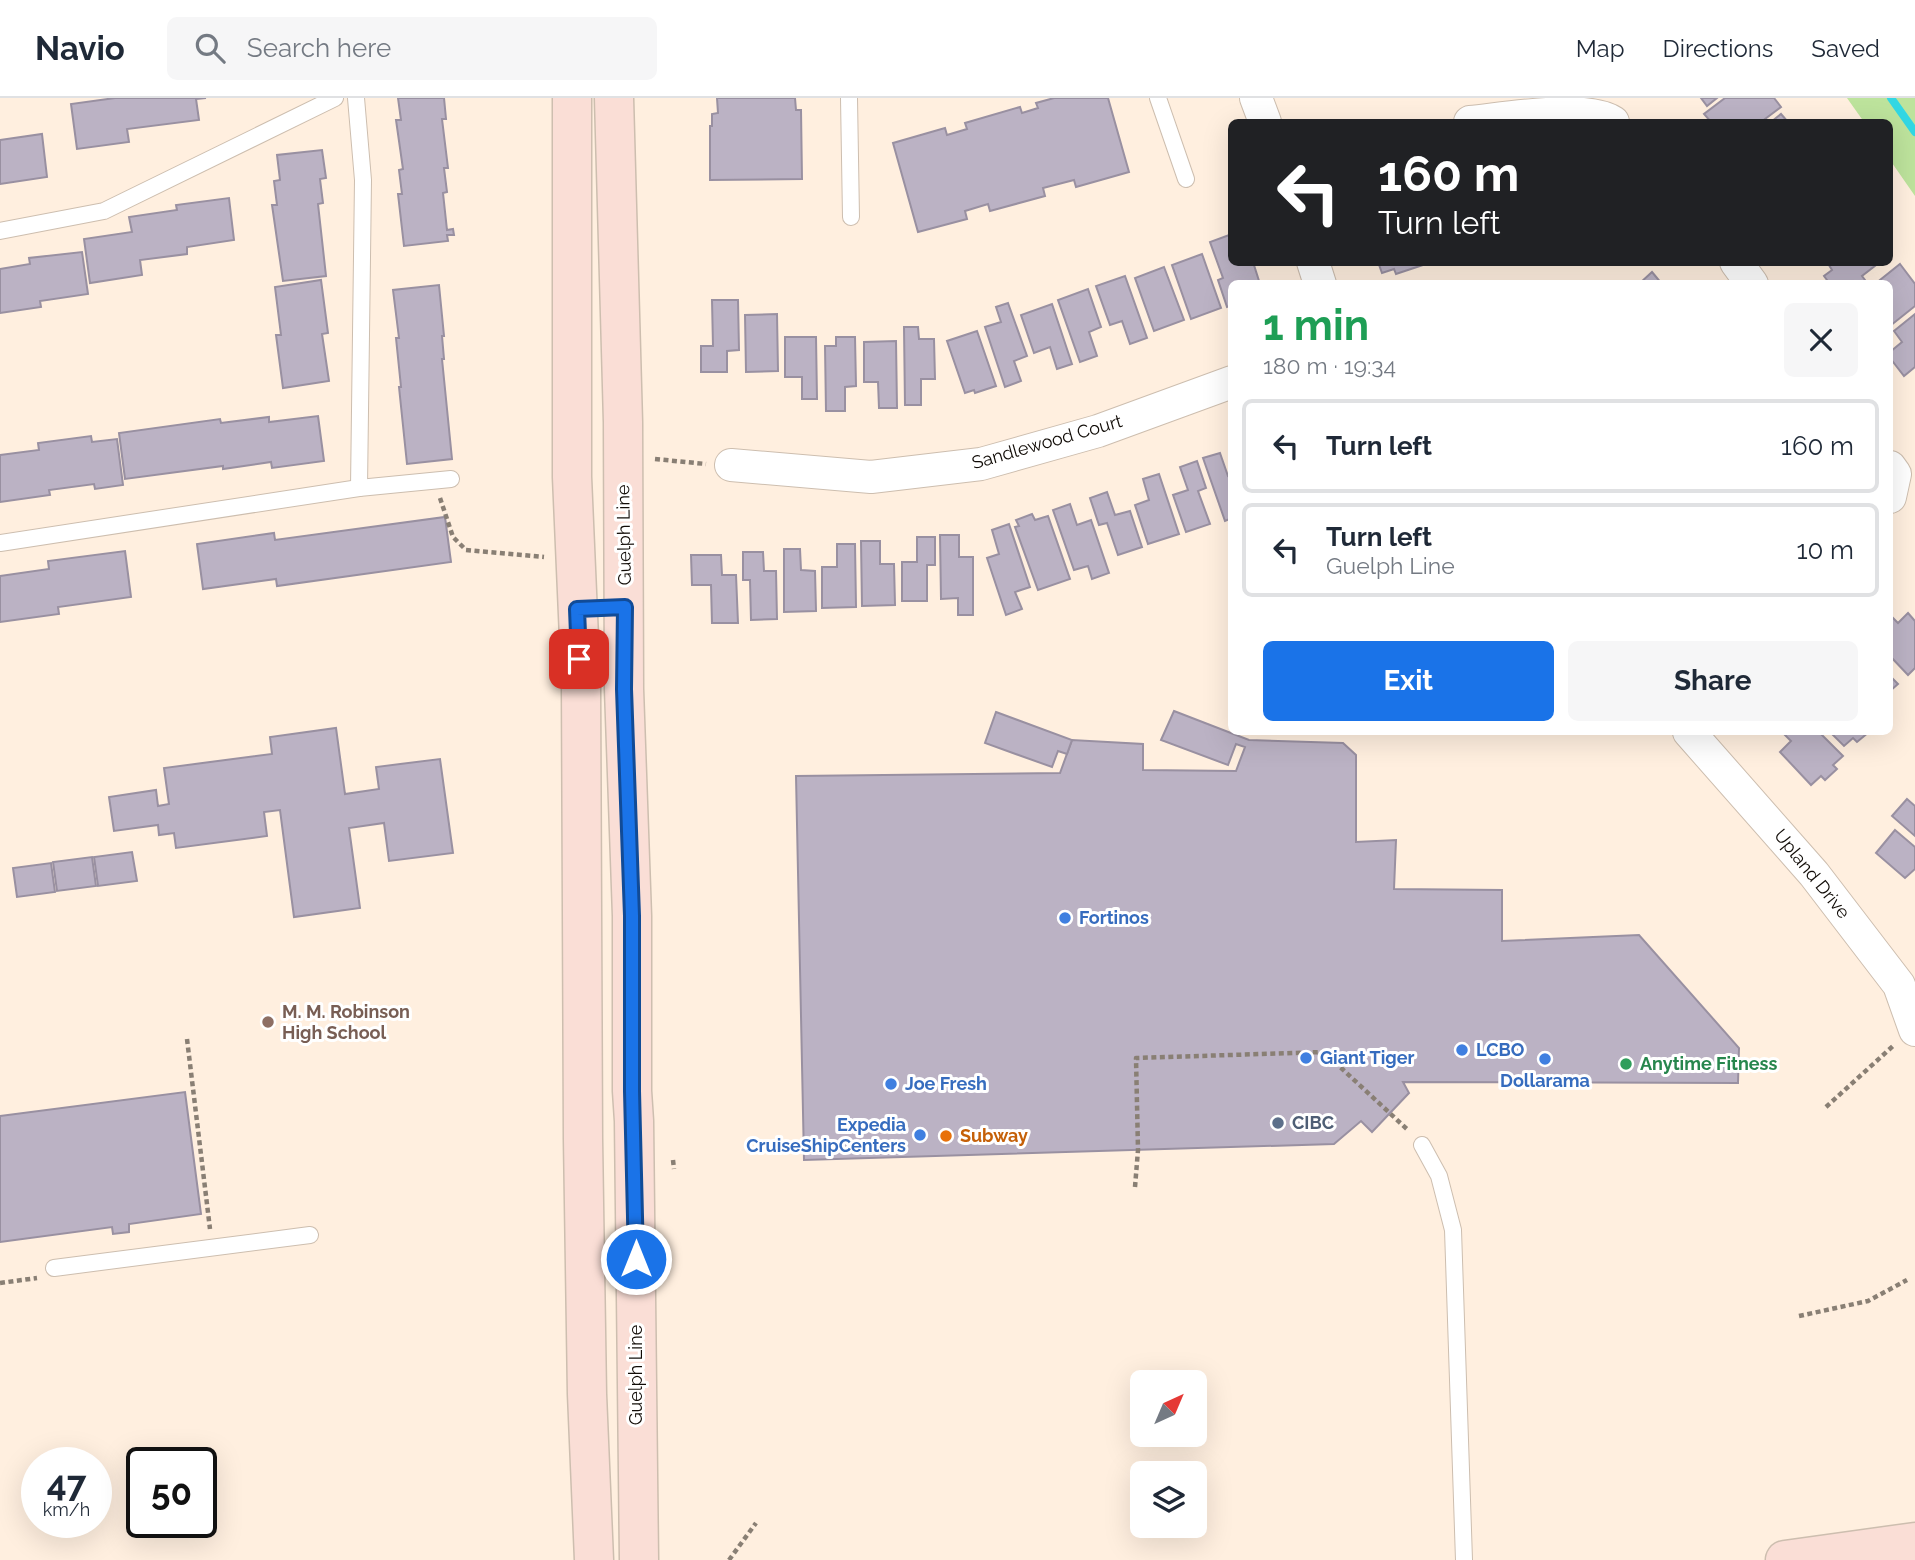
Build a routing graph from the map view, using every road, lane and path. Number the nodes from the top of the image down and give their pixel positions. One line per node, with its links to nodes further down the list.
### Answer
1 (335, 98): 13 (lane)
2 (356, 98): 19 (lane)
3 (572, 98): 23 (main road)
4 (614, 98): 22 (main road, Guelph Line)
5 (849, 98): 12 (lane)
6 (1158, 98): 11 (lane)
7 (1256, 98): 8 (street)
8 (1264, 119)
9 (1502, 119): 10 (street)
10 (1608, 119)
11 (1186, 179)
12 (851, 217)
13 (0, 231)
14 (1228, 383): 16 (street, Sandlewood Court)
15 (653, 459): 16 (path)
16 (731, 465)
17 (451, 479): 18 (lane)
18 (434, 480): 19 (lane); 21 (path)
19 (359, 488): 20 (lane)
20 (0, 543)
21 (547, 557)
22 (625, 607): 23 (main road); 42 (main road, Guelph Line)
23 (577, 609): 40 (main road)
24 (1694, 735): 25 (street, Upland Drive)
25 (1907, 979): 26 (street, Upland Drive)
26 (1914, 1028): 28 (path)
27 (187, 1038): 34 (path)
28 (1826, 1107)
29 (1422, 1144): 32 (path); 45 (lane)
30 (673, 1160): 31 (path)
31 (674, 1169)
32 (1135, 1187)
33 (310, 1235): 34 (lane)
34 (212, 1248): 35 (lane)
35 (54, 1268): 37 (path)
36 (1908, 1280): 38 (path)
37 (0, 1283)
38 (1799, 1317)
39 (755, 1523): 44 (path)
40 (593, 1542): 43 (main road)
41 (1915, 1542): 46 (main road)
42 (644, 1550)
43 (572, 1560)
44 (729, 1560)
45 (1464, 1560)
46 (1785, 1560)

